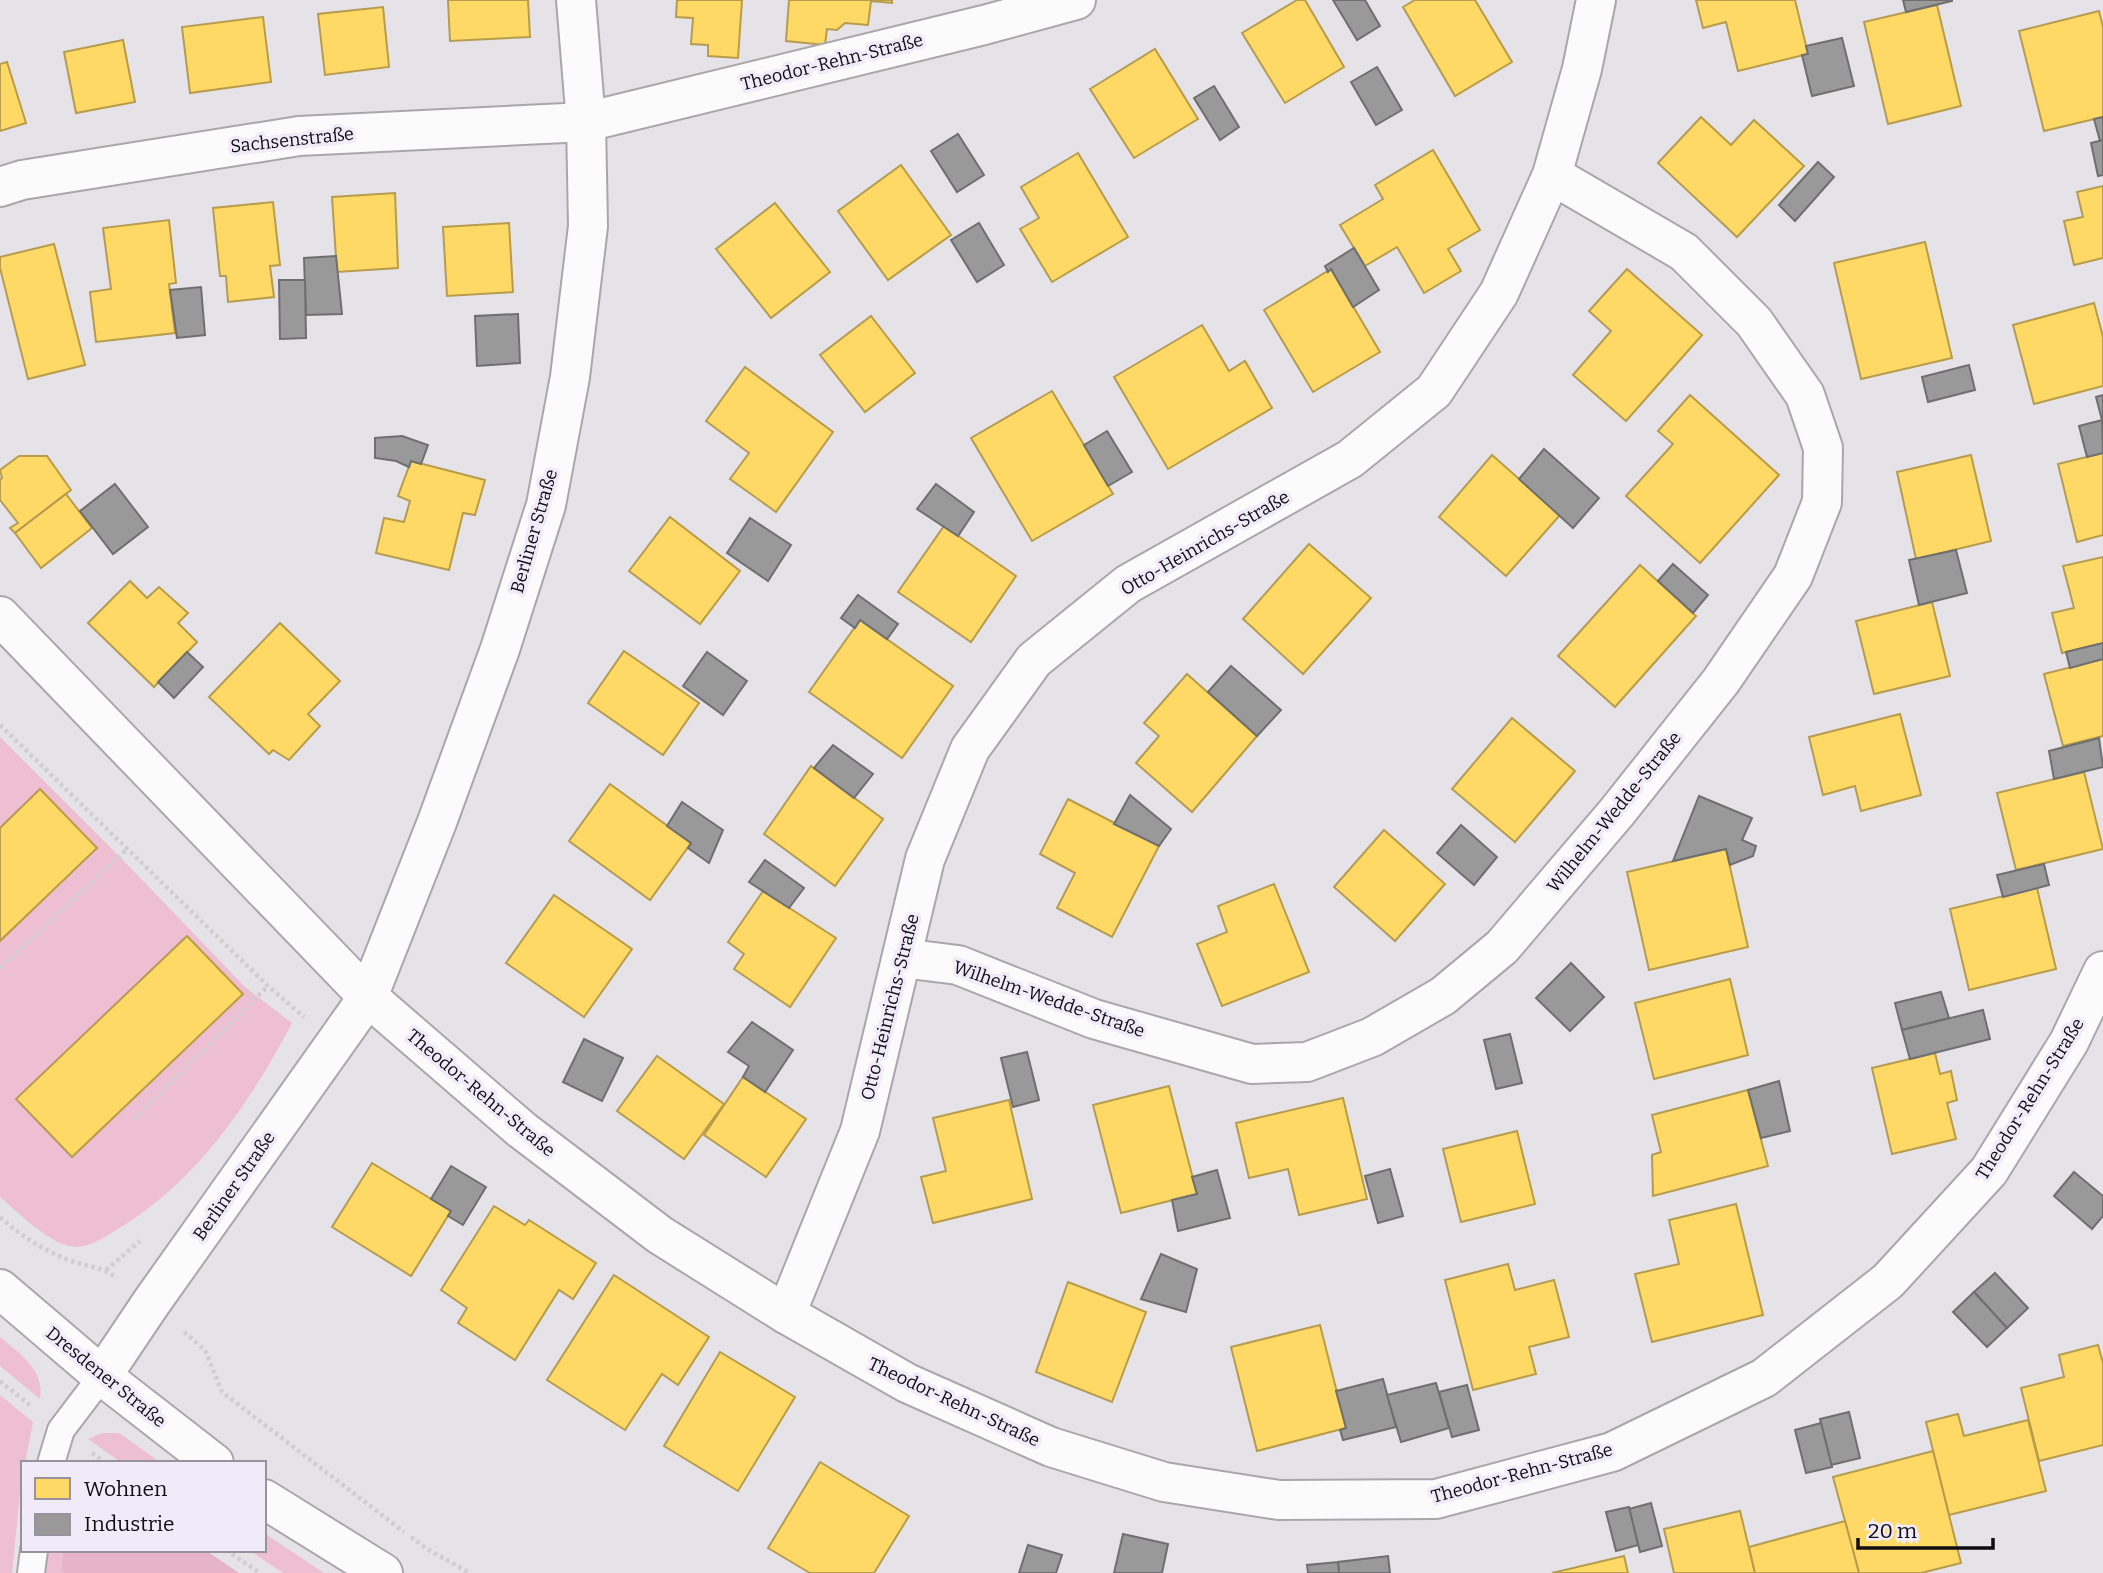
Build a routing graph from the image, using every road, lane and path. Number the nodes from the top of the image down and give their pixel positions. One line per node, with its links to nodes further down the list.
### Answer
1 (576, 0): 4 (street, Berliner Straße)
2 (1076, 0): 4 (street, Theodor-Rehn-Straße)
3 (1596, 0): 5 (street, Otto-Heinrichs-Straße)
4 (586, 122): 6 (street, Sachsenstraße); 14 (street, Berliner Straße)
5 (1552, 176): 10 (street, Otto-Heinrichs-Straße); 10 (street, Wilhelm-Wedde-Straße)
6 (0, 187)
7 (0, 616): 14 (street)
8 (0, 725): 9 (path)
9 (126, 850): 11 (path); 13 (path)
10 (902, 958): 22 (street, Otto-Heinrichs-Straße)
11 (0, 968)
12 (2103, 971): 22 (street, Theodor-Rehn-Straße)
13 (268, 986): 15 (path); 16 (path)
14 (368, 998): 21 (street, Berliner Straße); 22 (street, Theodor-Rehn-Straße)
15 (311, 1023)
16 (134, 1119)
17 (0, 1217): 19 (path)
18 (145, 1236): 19 (path)
19 (106, 1270): 21 (path)
20 (0, 1289): 23 (street, Dresdener Straße)
21 (151, 1303): 23 (street, Berliner Straße); 32 (path)
22 (786, 1314)
23 (102, 1376): 24 (lane); 25 (street, Dresdener Straße)
24 (52, 1461)
25 (211, 1461)
26 (266, 1500): 31 (street)
27 (34, 1552): 29 (lane)
28 (229, 1552): 30 (path)
29 (31, 1573)
30 (260, 1573)
31 (383, 1573)
32 (470, 1573)

